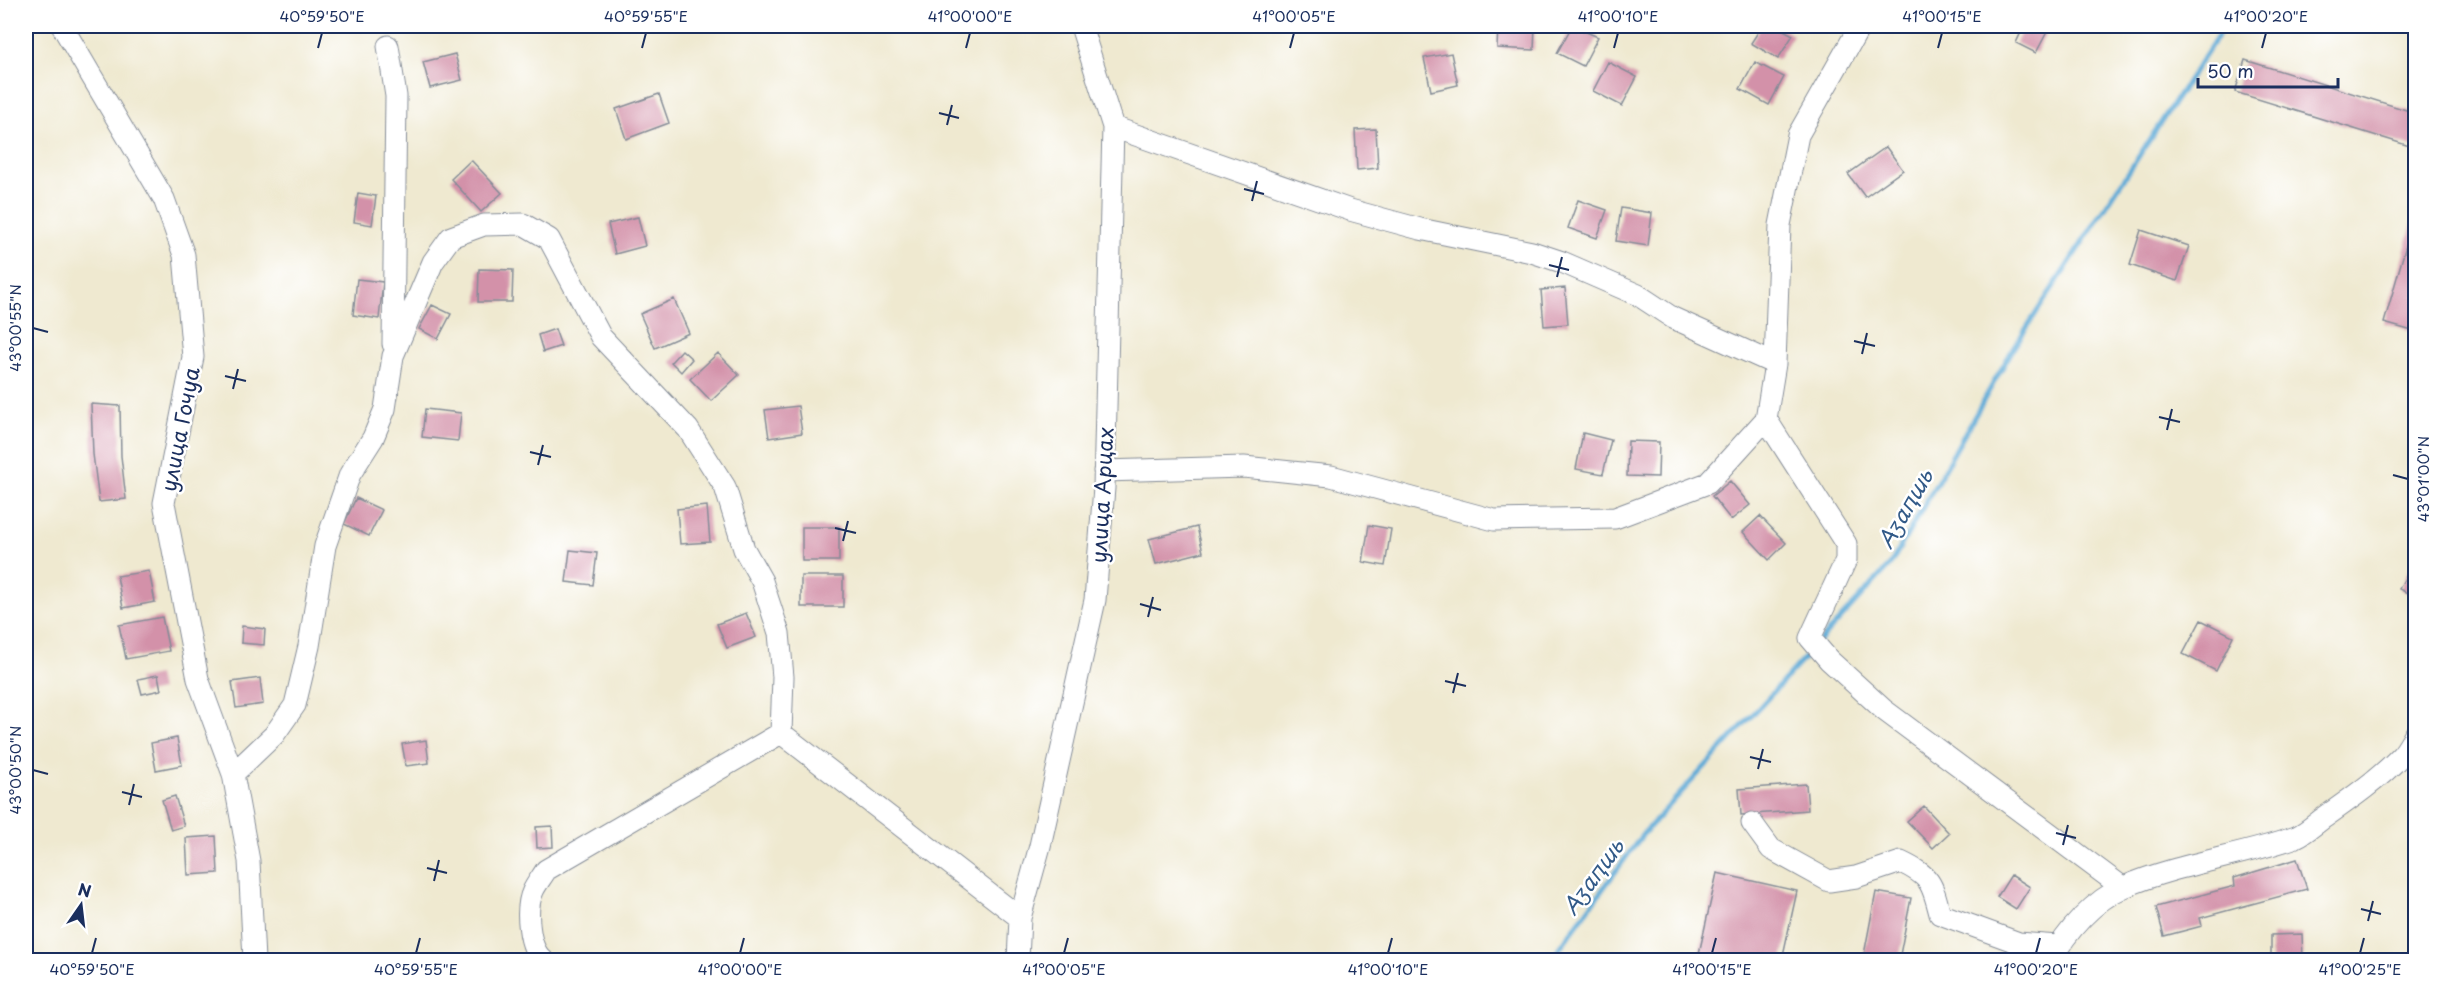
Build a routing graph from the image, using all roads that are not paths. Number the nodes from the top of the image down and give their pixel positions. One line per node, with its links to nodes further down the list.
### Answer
1 (62, 26): 12 (street, улица Гочуа)
2 (1081, 26): 5 (street, улица Арцах)
3 (1860, 26): 7 (street)
4 (388, 46): 6 (street)
5 (1113, 127): 7 (street); 9 (street, улица Арцах)
6 (393, 356): 10 (street); 12 (street)
7 (1775, 364): 8 (street)
8 (1766, 419): 9 (street); 14 (street)
9 (1104, 471): 15 (street, улица Арцах)
10 (781, 733): 15 (street); 17 (street)
11 (2415, 733): 14 (street)
12 (233, 774): 18 (street, улица Гочуа)
13 (1752, 823): 16 (street)
14 (2122, 887): 16 (street)
15 (1020, 918): 19 (street, улица Арцах)
16 (2055, 953)
17 (534, 955)
18 (254, 960)
19 (1018, 960)

